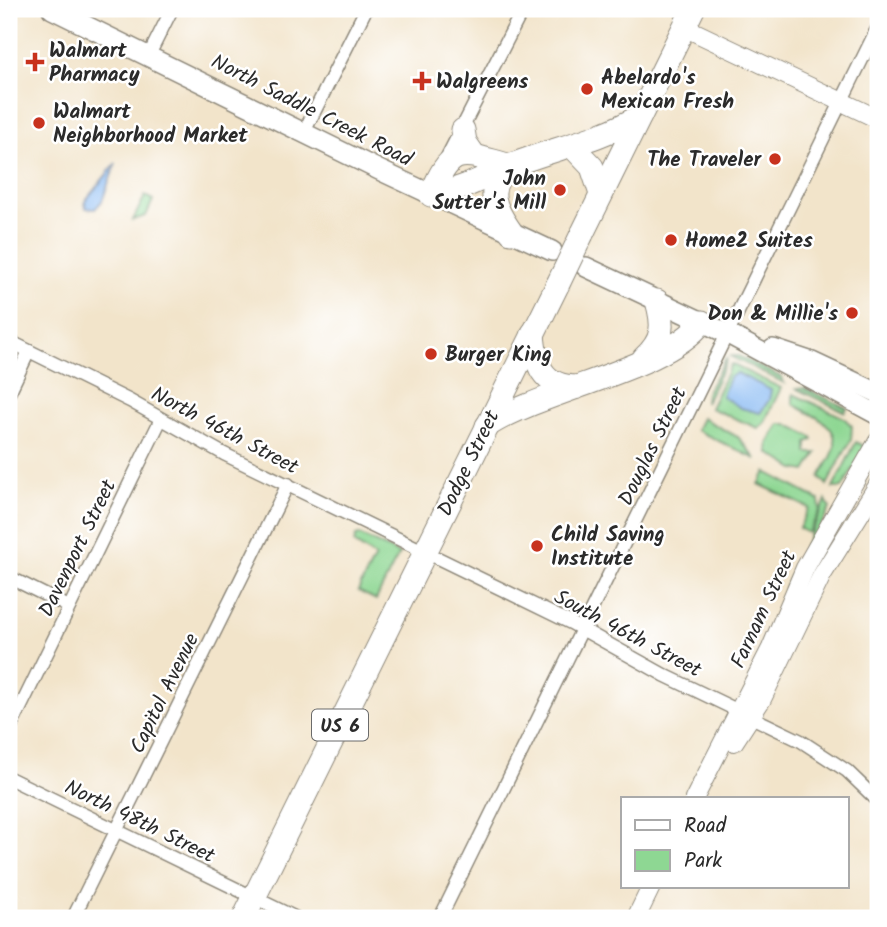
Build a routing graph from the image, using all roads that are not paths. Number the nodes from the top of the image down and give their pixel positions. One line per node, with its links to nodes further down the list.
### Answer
1 (52, 9): 7 (main road, North Saddle Creek Road)
2 (172, 9): 7 (street)
3 (366, 9): 12 (street)
4 (523, 9): 11 (street)
5 (688, 18): 8 (main road); 9 (highway, Dodge Street / US 6)
6 (878, 27): 8 (street, Douglas Street)
7 (149, 55): 12 (main road, North Saddle Creek Road)
8 (842, 102): 10 (main road); 25 (street, Douglas Street)
9 (640, 116): 13 (highway); 17 (highway, Dodge Street / US 6)
10 (878, 119)
11 (463, 130): 14 (highway); 15 (street)
12 (304, 132): 18 (main road, North Saddle Creek Road)
13 (572, 146): 16 (highway); 17 (highway)
14 (474, 155): 15 (highway); 16 (highway)
15 (444, 164): 18 (highway)
16 (512, 166): 18 (highway); 19 (highway)
17 (601, 194): 24 (highway, Dodge Street / US 6, bridge)
18 (430, 195): 19 (main road, North Saddle Creek Road)
19 (511, 232): 20 (main road, North Saddle Creek Road)
20 (552, 251)
21 (586, 267): 22 (main road)
22 (657, 301): 23 (main road); 28 (highway)
23 (702, 322): 25 (main road); 28 (highway)
24 (533, 333): 29 (highway); 34 (highway, Dodge Street / US 6)
25 (728, 334): 31 (main road); 32 (main road); 41 (street, Douglas Street)
26 (9, 341): 27 (street, North 46th Street)
27 (29, 351): 30 (street); 33 (street, North 46th Street)
28 (642, 360): 29 (highway)
29 (577, 387): 34 (highway)
30 (9, 393)
31 (878, 393)
32 (878, 415)
33 (161, 419): 36 (street, North 46th Street); 40 (street, Davenport Street)
34 (487, 426): 38 (highway, Dodge Street / US 6)
35 (878, 441): 42 (main road, Farnam Street)
36 (288, 484): 38 (street, North 46th Street); 48 (street, Capitol Avenue)
37 (878, 485): 42 (main road, Farnam Street)
38 (425, 551): 41 (street, South 46th Street); 50 (highway, Dodge Street / US 6)
39 (9, 577): 40 (street)
40 (69, 607): 43 (street, Davenport Street)
41 (583, 629): 42 (street, South 46th Street); 54 (street, Douglas Street)
42 (744, 714): 45 (main road, Farnam Street); 46 (main road, Farnam Street); 47 (street, South 46th Street)
43 (9, 731)
44 (9, 778): 48 (street, North 48th Street)
45 (695, 797)
46 (709, 797)
47 (878, 801)
48 (116, 831): 50 (street, North 48th Street); 52 (street, Capitol Avenue)
49 (653, 888): 51 (main road)
50 (249, 908): 53 (street, North 48th Street)
51 (637, 915)
52 (73, 918)
53 (296, 918)
54 (440, 918)

